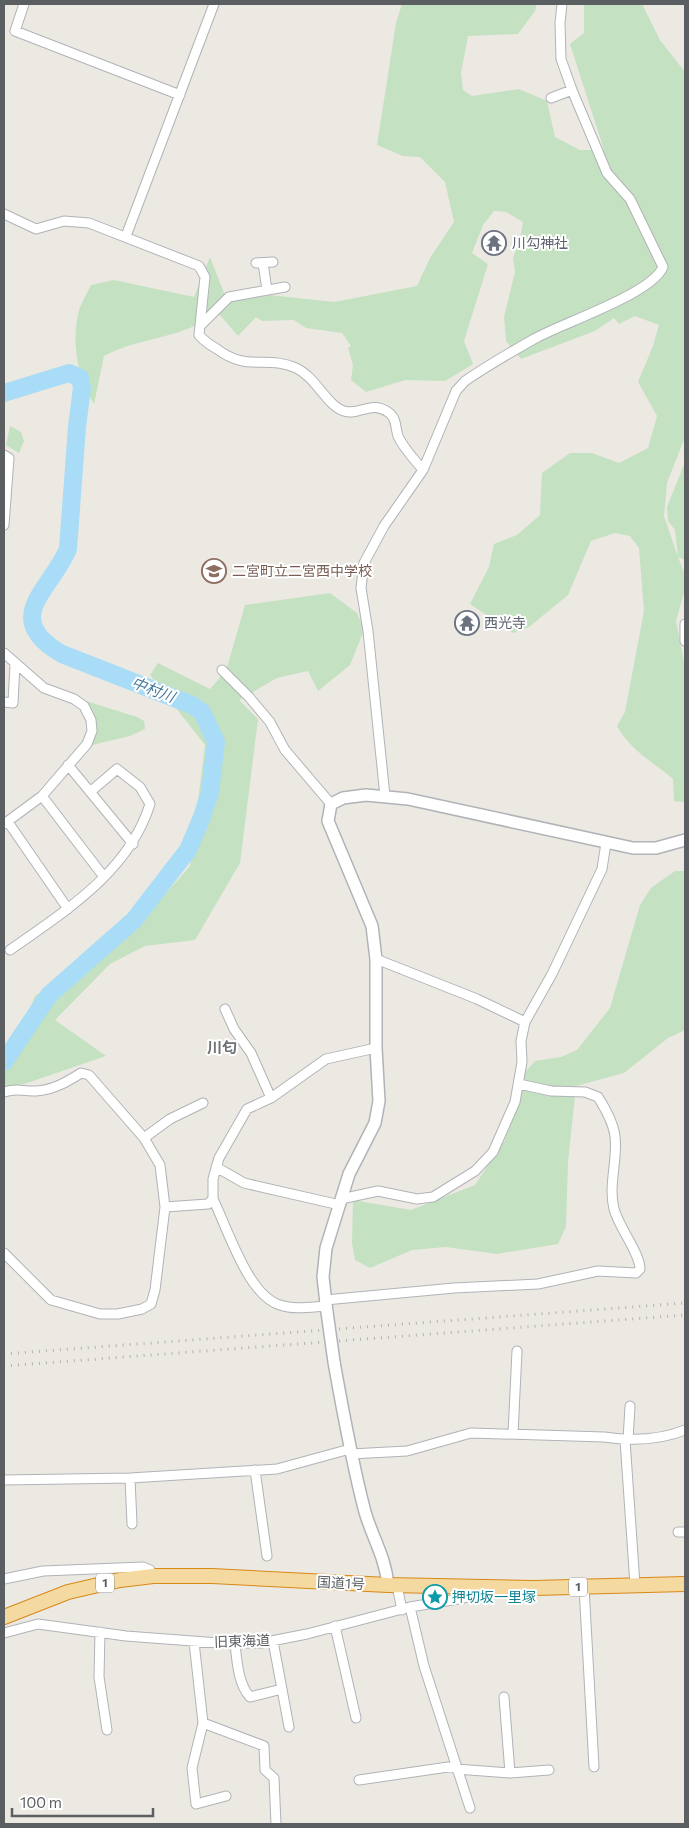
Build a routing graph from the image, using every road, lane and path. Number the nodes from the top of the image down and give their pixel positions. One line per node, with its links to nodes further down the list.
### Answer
1 (24, 4): 5 (street)
2 (214, 4): 5 (street)
3 (562, 4): 4 (street)
4 (572, 90): 6 (street); 14 (street)
5 (180, 96): 8 (street)
6 (551, 98)
7 (4, 214): 8 (street)
8 (126, 236): 12 (street)
9 (264, 263): 11 (street)
10 (285, 287): 11 (street)
11 (267, 290): 12 (street)
12 (200, 326): 14 (street)
13 (4, 455): 15 (street)
14 (422, 470): 25 (street)
15 (4, 521)
16 (685, 624): 17 (street)
17 (685, 641)
18 (4, 653): 19 (street)
19 (15, 664): 21 (street); 22 (street)
20 (222, 670): 26 (street)
21 (4, 702)
22 (68, 765): 23 (street); 24 (street)
23 (90, 792): 30 (street); 30 (street)
24 (42, 796): 27 (street); 31 (street)
25 (386, 796): 26 (street); 29 (street)
26 (331, 804): 34 (street)
27 (6, 823): 32 (street)
28 (685, 840): 29 (street)
29 (606, 842): 36 (street)
30 (133, 844): 31 (street)
31 (104, 877): 32 (street)
32 (68, 909): 33 (street)
33 (10, 950)
34 (376, 959): 36 (street); 37 (street)
35 (224, 1008): 40 (street)
36 (525, 1022): 38 (street)
37 (376, 1048): 40 (street); 45 (street)
38 (519, 1084): 45 (street); 48 (street)
39 (4, 1092): 42 (street)
40 (271, 1098): 43 (street)
41 (203, 1103): 42 (street)
42 (144, 1138): 46 (street)
43 (216, 1167): 44 (street); 45 (street)
44 (213, 1199): 46 (street); 48 (street)
45 (340, 1202): 48 (street)
46 (164, 1207): 47 (street)
47 (4, 1252)
48 (326, 1306): 54 (street, bridge)
49 (517, 1351): 52 (street)
50 (630, 1406): 53 (street)
51 (685, 1430): 53 (street)
52 (513, 1434): 53 (street); 54 (street)
53 (627, 1440): 64 (street)
54 (350, 1452): 55 (street); 63 (street)
55 (255, 1470): 56 (street); 59 (street)
56 (130, 1478): 57 (street); 58 (street)
57 (4, 1480)
58 (132, 1524)
59 (267, 1556)
60 (153, 1576): 61 (street); 63 (highway, 国道1号 / 1); 68 (highway, 国道1号 / 1)
61 (4, 1580)
62 (685, 1584): 64 (highway, 国道1号 / 1)
63 (392, 1585): 65 (highway, 国道1号 / 1); 67 (street)
64 (636, 1585): 66 (highway, 国道1号 / 1)
65 (471, 1587): 66 (highway, 国道1号 / 1); 67 (street, 旧東海道)
66 (584, 1587): 82 (street)
67 (406, 1608): 69 (street, 旧東海道); 81 (street)
68 (4, 1617)
69 (335, 1626): 72 (street, 旧東海道); 77 (street)
70 (100, 1632): 71 (street, 旧東海道); 73 (street, 旧東海道); 80 (street)
71 (4, 1633)
72 (273, 1641): 74 (street, 旧東海道); 75 (street)
73 (194, 1642): 74 (street, 旧東海道); 78 (street)
74 (235, 1644): 75 (street)
75 (282, 1689): 79 (street)
76 (504, 1697): 84 (street)
77 (356, 1718)
78 (203, 1723): 86 (street); 88 (street)
79 (289, 1726)
80 (107, 1730)
81 (455, 1767): 84 (street); 85 (street); 87 (street)
82 (594, 1767)
83 (549, 1770): 84 (street)
84 (510, 1773)
85 (359, 1780)
86 (226, 1796)
87 (470, 1808)
88 (276, 1824)

